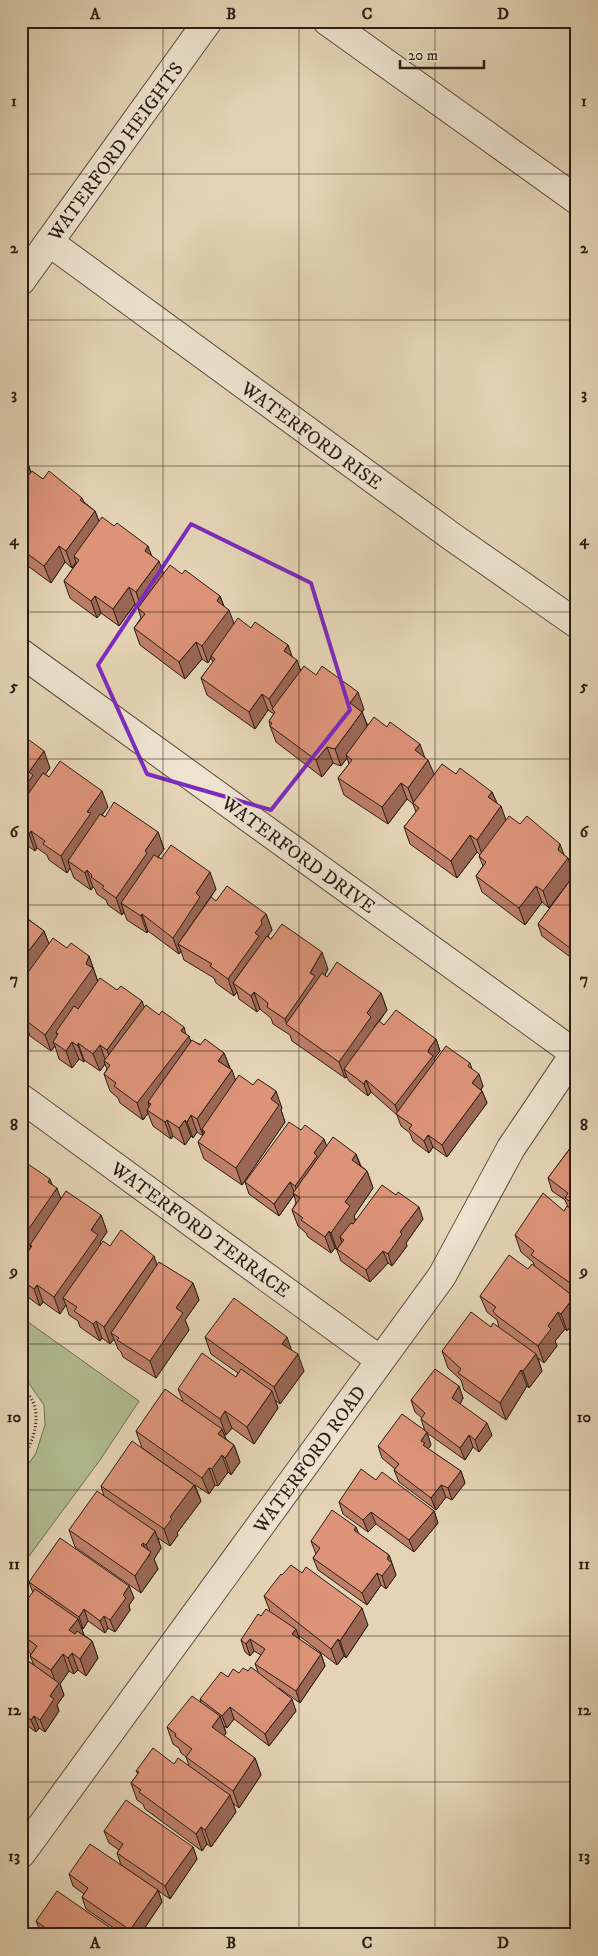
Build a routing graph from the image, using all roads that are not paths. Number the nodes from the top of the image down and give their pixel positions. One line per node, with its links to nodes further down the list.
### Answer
1 (208, 21): 4 (street, WATERFORD HEIGHTS)
2 (327, 21): 3 (street)
3 (577, 200)
4 (49, 242): 5 (street, WATERFORD HEIGHTS); 6 (street, WATERFORD RISE)
5 (21, 281)
6 (577, 624)
7 (21, 653): 8 (street, WATERFORD DRIVE)
8 (576, 1053): 10 (street, WATERFORD ROAD)
9 (21, 1098): 10 (street, WATERFORD TERRACE)
10 (380, 1360): 11 (street, WATERFORD ROAD)
11 (21, 1854)

